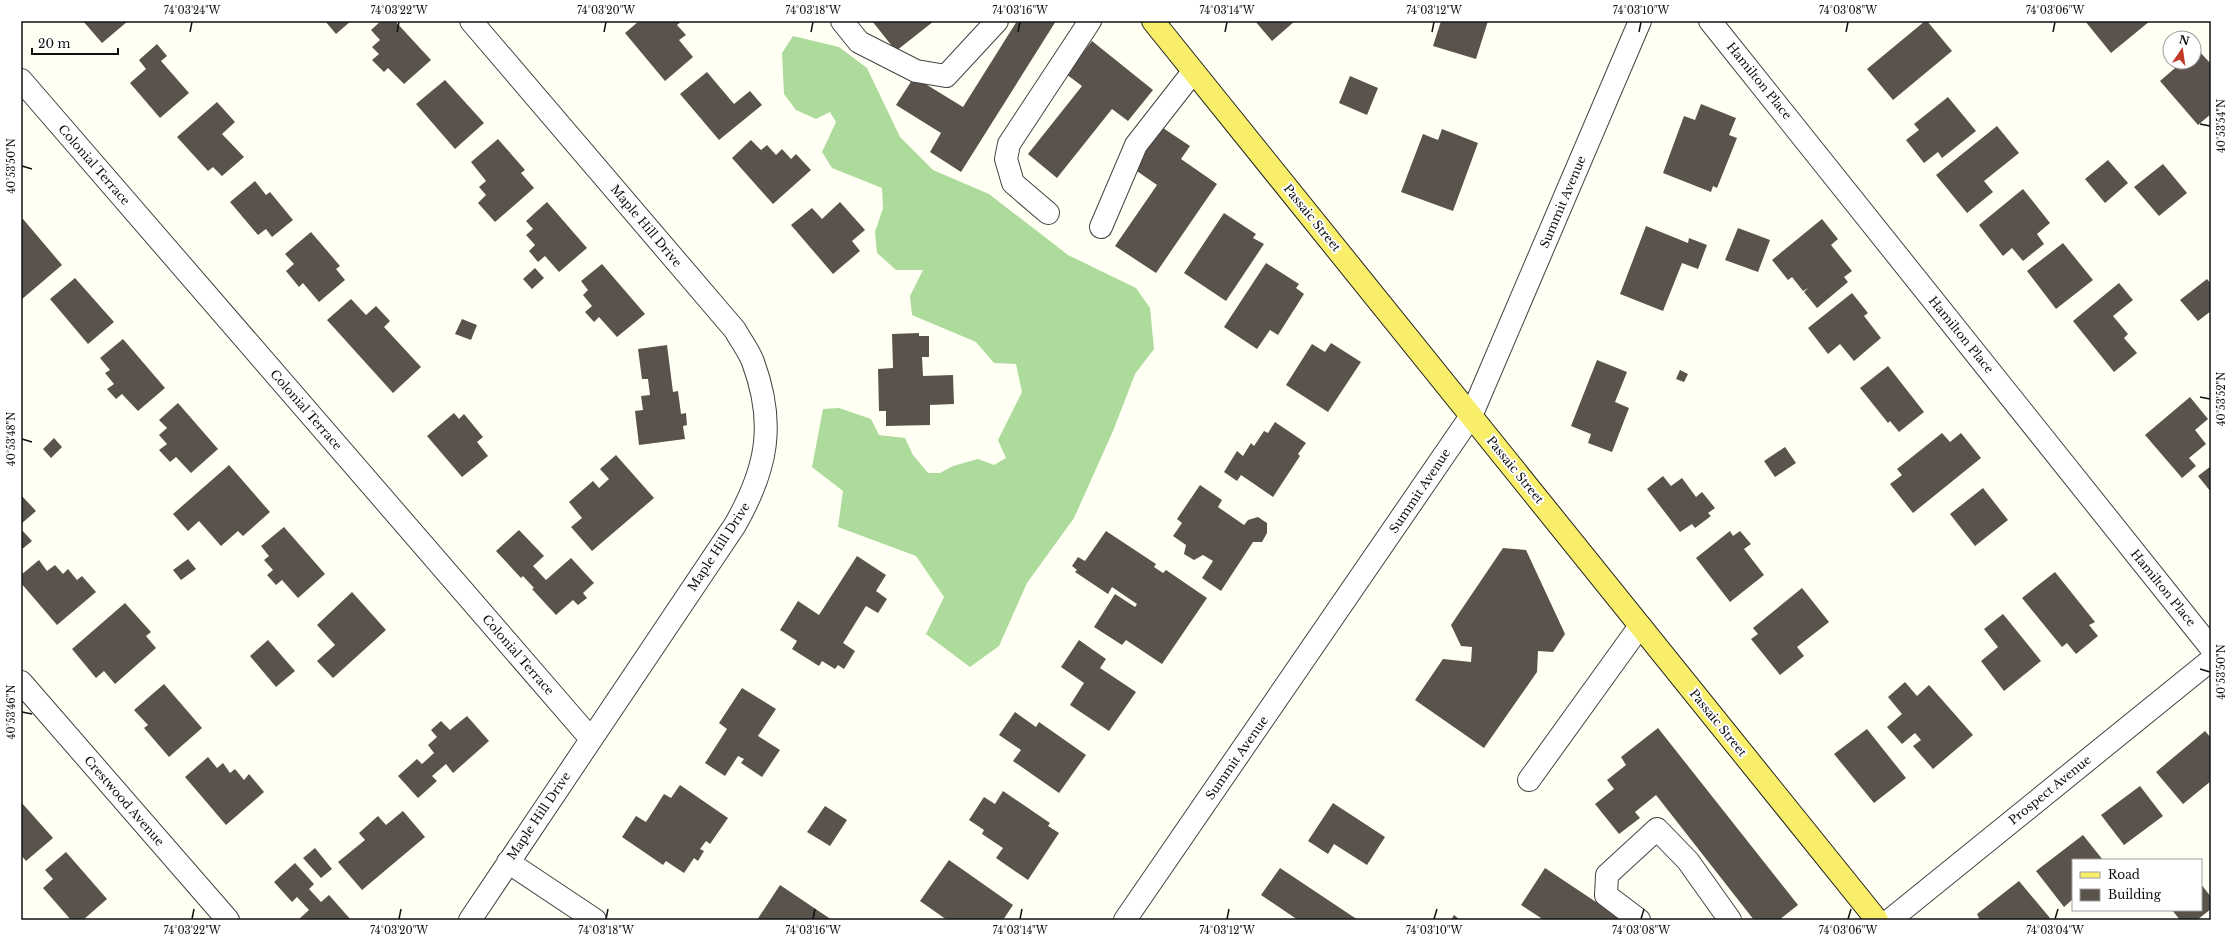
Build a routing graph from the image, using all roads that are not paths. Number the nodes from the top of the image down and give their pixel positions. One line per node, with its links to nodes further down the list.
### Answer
1 (471, 21): 17 (street, Maple Hill Drive)
2 (842, 21): 3 (street)
3 (997, 21)
4 (1090, 21): 10 (street)
5 (1153, 21): 8 (main road, Passaic Street)
6 (1640, 21): 12 (street, Summit Avenue)
7 (1710, 21): 14 (street, Hamilton Place)
8 (1194, 72): 11 (street); 12 (main road, Passaic Street)
9 (21, 80): 17 (street, Colonial Terrace)
10 (1048, 212)
11 (1101, 227)
12 (1471, 416): 13 (main road, Passaic Street); 23 (street, Summit Avenue)
13 (1640, 626): 18 (street); 26 (main road, Passaic Street)
14 (2211, 648)
15 (2211, 660): 27 (street, Prospect Avenue)
16 (21, 682): 20 (street, Crestwood Avenue)
17 (591, 739): 19 (street, Maple Hill Drive)
18 (1529, 780)
19 (508, 862): 21 (street, Maple Hill Drive); 22 (street)
20 (228, 920)
21 (470, 920)
22 (596, 920)
23 (1125, 920)
24 (1639, 920): 25 (street)
25 (1730, 920)
26 (1877, 920)
27 (1890, 920)

